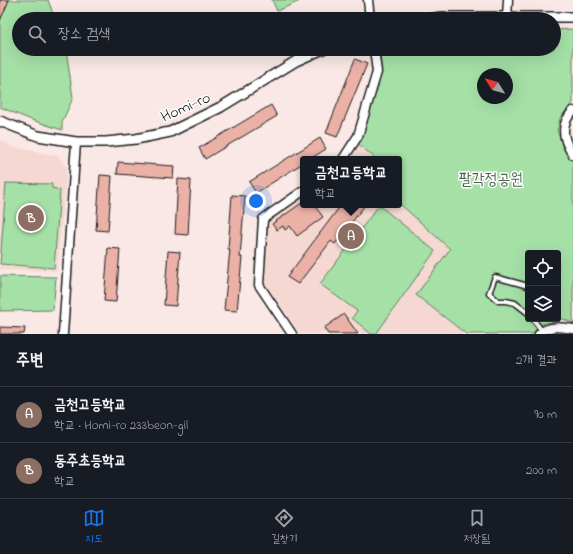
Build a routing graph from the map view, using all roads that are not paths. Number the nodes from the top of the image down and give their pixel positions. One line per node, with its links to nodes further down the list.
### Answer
1 (368, 0): 3 (street)
2 (508, 0): 4 (street)
3 (369, 12)
4 (507, 12)
5 (561, 17): 6 (street)
6 (573, 17)
7 (307, 56): 11 (street, Homi-ro)
8 (375, 56): 13 (street)
9 (573, 111): 12 (street)
10 (0, 121): 11 (street, Homi-ro)
11 (76, 142): 20 (street)
12 (572, 151)
13 (345, 156)
14 (300, 193): 21 (street)
15 (525, 285): 16 (lane)
16 (525, 311)
17 (535, 322): 19 (lane)
18 (573, 329): 19 (street)
19 (541, 333)
20 (63, 334)
21 (292, 334)

